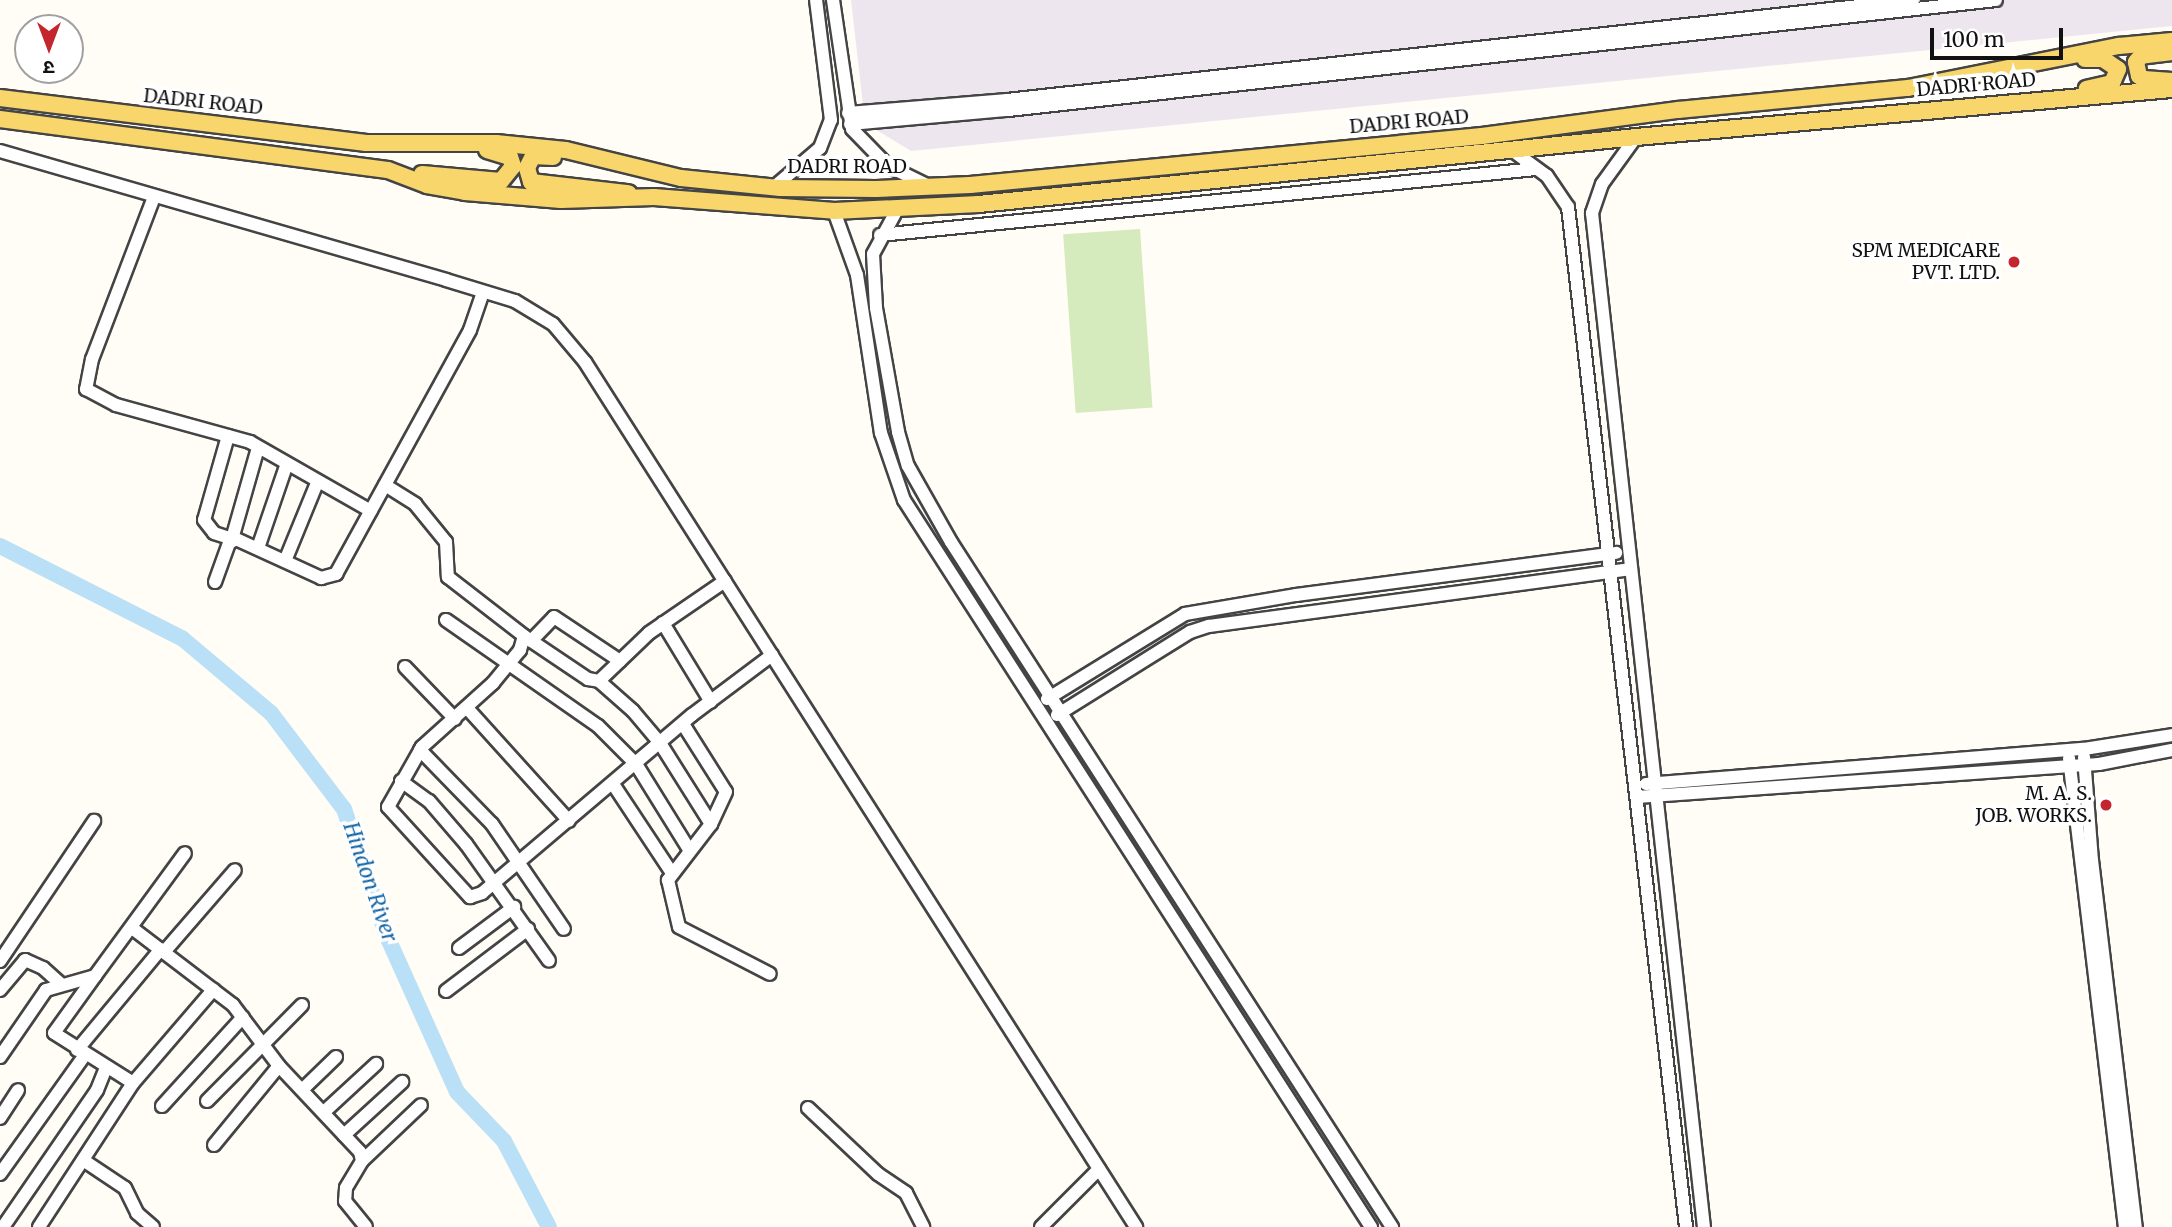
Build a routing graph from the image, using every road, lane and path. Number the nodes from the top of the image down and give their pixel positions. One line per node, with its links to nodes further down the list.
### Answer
1 (816, 0): 8 (street)
2 (833, 0): 7 (street)
3 (1913, 0): 14 (street)
4 (1996, 0): 14 (street)
5 (2172, 41): 9 (main road, DADRI ROAD)
6 (2172, 52): 10 (main road)
7 (840, 60): 8 (street); 14 (street)
8 (824, 61): 23 (street)
9 (2034, 62): 13 (main road); 24 (main road, DADRI ROAD)
10 (2172, 81)
11 (2172, 89): 13 (main road, DADRI ROAD)
12 (0, 98): 17 (main road, DADRI ROAD)
13 (2008, 102): 16 (main road, DADRI ROAD)
14 (849, 118): 24 (street)
15 (0, 119): 21 (main road, DADRI ROAD)
16 (1636, 136): 19 (main road, DADRI ROAD); 31 (street)
17 (401, 145): 21 (main road, DADRI ROAD); 22 (main road, DADRI ROAD)
18 (0, 151): 25 (street)
19 (1513, 151): 20 (street); 27 (main road, DADRI ROAD)
20 (1536, 169): 29 (street); 32 (street)
21 (388, 170): 26 (main road, DADRI ROAD)
22 (647, 173): 23 (main road, DADRI ROAD); 26 (main road, DADRI ROAD)
23 (774, 187): 24 (main road, DADRI ROAD)
24 (934, 187)
25 (154, 197): 30 (street); 33 (street)
26 (654, 197): 28 (main road, DADRI ROAD)
27 (898, 208): 28 (main road, DADRI ROAD); 29 (street)
28 (834, 211): 58 (street)
29 (880, 235): 56 (street)
30 (483, 293): 37 (street); 46 (street)
31 (1606, 363): 32 (street); 41 (street)
32 (1586, 365): 42 (street)
33 (228, 436): 34 (street); 39 (street)
34 (258, 448): 35 (street); 39 (street)
35 (286, 466): 36 (street); 40 (street)
36 (317, 483): 38 (street); 43 (street)
37 (385, 485): 38 (street); 50 (street)
38 (371, 512): 43 (street)
39 (232, 539): 40 (street); 47 (street)
40 (258, 548): 43 (street)
41 (1627, 552): 42 (street); 44 (street)
42 (1609, 554): 45 (street); 56 (street)
43 (285, 561)
44 (1629, 569): 45 (street); 75 (street)
45 (1611, 570): 60 (street); 76 (street)
46 (725, 581): 49 (street); 51 (street)
47 (215, 582)
48 (446, 620): 53 (street)
49 (663, 623): 52 (street); 57 (street)
50 (528, 638): 52 (street); 53 (street); 55 (street)
51 (772, 655): 57 (street); 123 (street)
52 (620, 661): 55 (street)
53 (510, 662): 59 (street); 70 (street)
54 (405, 667): 61 (street)
55 (599, 681): 65 (street)
56 (1053, 695): 58 (street); 60 (street)
57 (711, 702): 63 (street)
58 (1037, 705): 62 (street)
59 (467, 708): 61 (street); 78 (street)
60 (1062, 712): 62 (street); 134 (street)
61 (454, 719): 67 (street)
62 (1047, 720): 133 (street)
63 (682, 724): 65 (street); 79 (street)
64 (2172, 735): 66 (street)
65 (660, 743): 70 (street); 79 (street)
66 (2084, 749): 68 (street); 72 (street)
67 (420, 750): 73 (street); 82 (street)
68 (2068, 750): 71 (street); 75 (street)
69 (2172, 750): 72 (street)
70 (636, 764): 74 (street); 80 (street)
71 (2070, 765): 72 (street); 75 (street); 137 (street)
72 (2084, 765): 138 (street)
73 (401, 781): 85 (street); 85 (street)
74 (613, 784): 78 (street); 84 (street)
75 (1654, 789): 76 (street); 136 (street)
76 (1636, 791): 135 (street)
77 (94, 821): 92 (street)
78 (569, 821): 82 (street)
79 (711, 824): 80 (street)
80 (690, 851): 84 (street)
81 (185, 853): 87 (street)
82 (520, 862): 85 (street); 89 (street)
83 (235, 870): 91 (street)
84 (673, 873): 94 (street)
85 (496, 881): 86 (street)
86 (513, 907): 88 (street); 90 (street)
87 (132, 928): 91 (street); 95 (street)
88 (528, 929): 93 (street); 99 (street)
89 (564, 929)
90 (459, 948)
91 (162, 951): 97 (street); 103 (street)
92 (0, 961)
93 (549, 961)
94 (770, 974)
95 (95, 976): 96 (street); 103 (street)
96 (61, 984): 98 (street); 104 (street)
97 (213, 989): 101 (street); 110 (street)
98 (0, 990)
99 (446, 991)
100 (302, 1005): 102 (street)
101 (243, 1017): 102 (street); 115 (street)
102 (261, 1043): 107 (street); 113 (street)
103 (81, 1053): 108 (street); 124 (street)
104 (0, 1057)
105 (336, 1057): 112 (street)
106 (376, 1064): 117 (street)
107 (279, 1066): 112 (street); 120 (street)
108 (106, 1068): 110 (street); 126 (street)
109 (402, 1082): 119 (street)
110 (133, 1083): 121 (street)
111 (18, 1090): 118 (street)
112 (303, 1090): 117 (street)
113 (207, 1101)
114 (421, 1105): 122 (street)
115 (162, 1106)
116 (808, 1108): 130 (street)
117 (324, 1112): 119 (street)
118 (0, 1118)
119 (344, 1135): 122 (street)
120 (214, 1145)
121 (83, 1160): 127 (street); 128 (street)
122 (362, 1161): 129 (street)
123 (1099, 1169): 131 (street); 132 (street)
124 (0, 1174)
125 (0, 1222): 126 (street)
126 (3, 1227)
127 (39, 1227)
128 (153, 1227)
129 (366, 1227)
130 (923, 1227)
131 (1041, 1227)
132 (1136, 1227)
133 (1371, 1227)
134 (1392, 1227)
135 (1686, 1227)
136 (1704, 1227)
137 (2124, 1227)
138 (2136, 1227)

